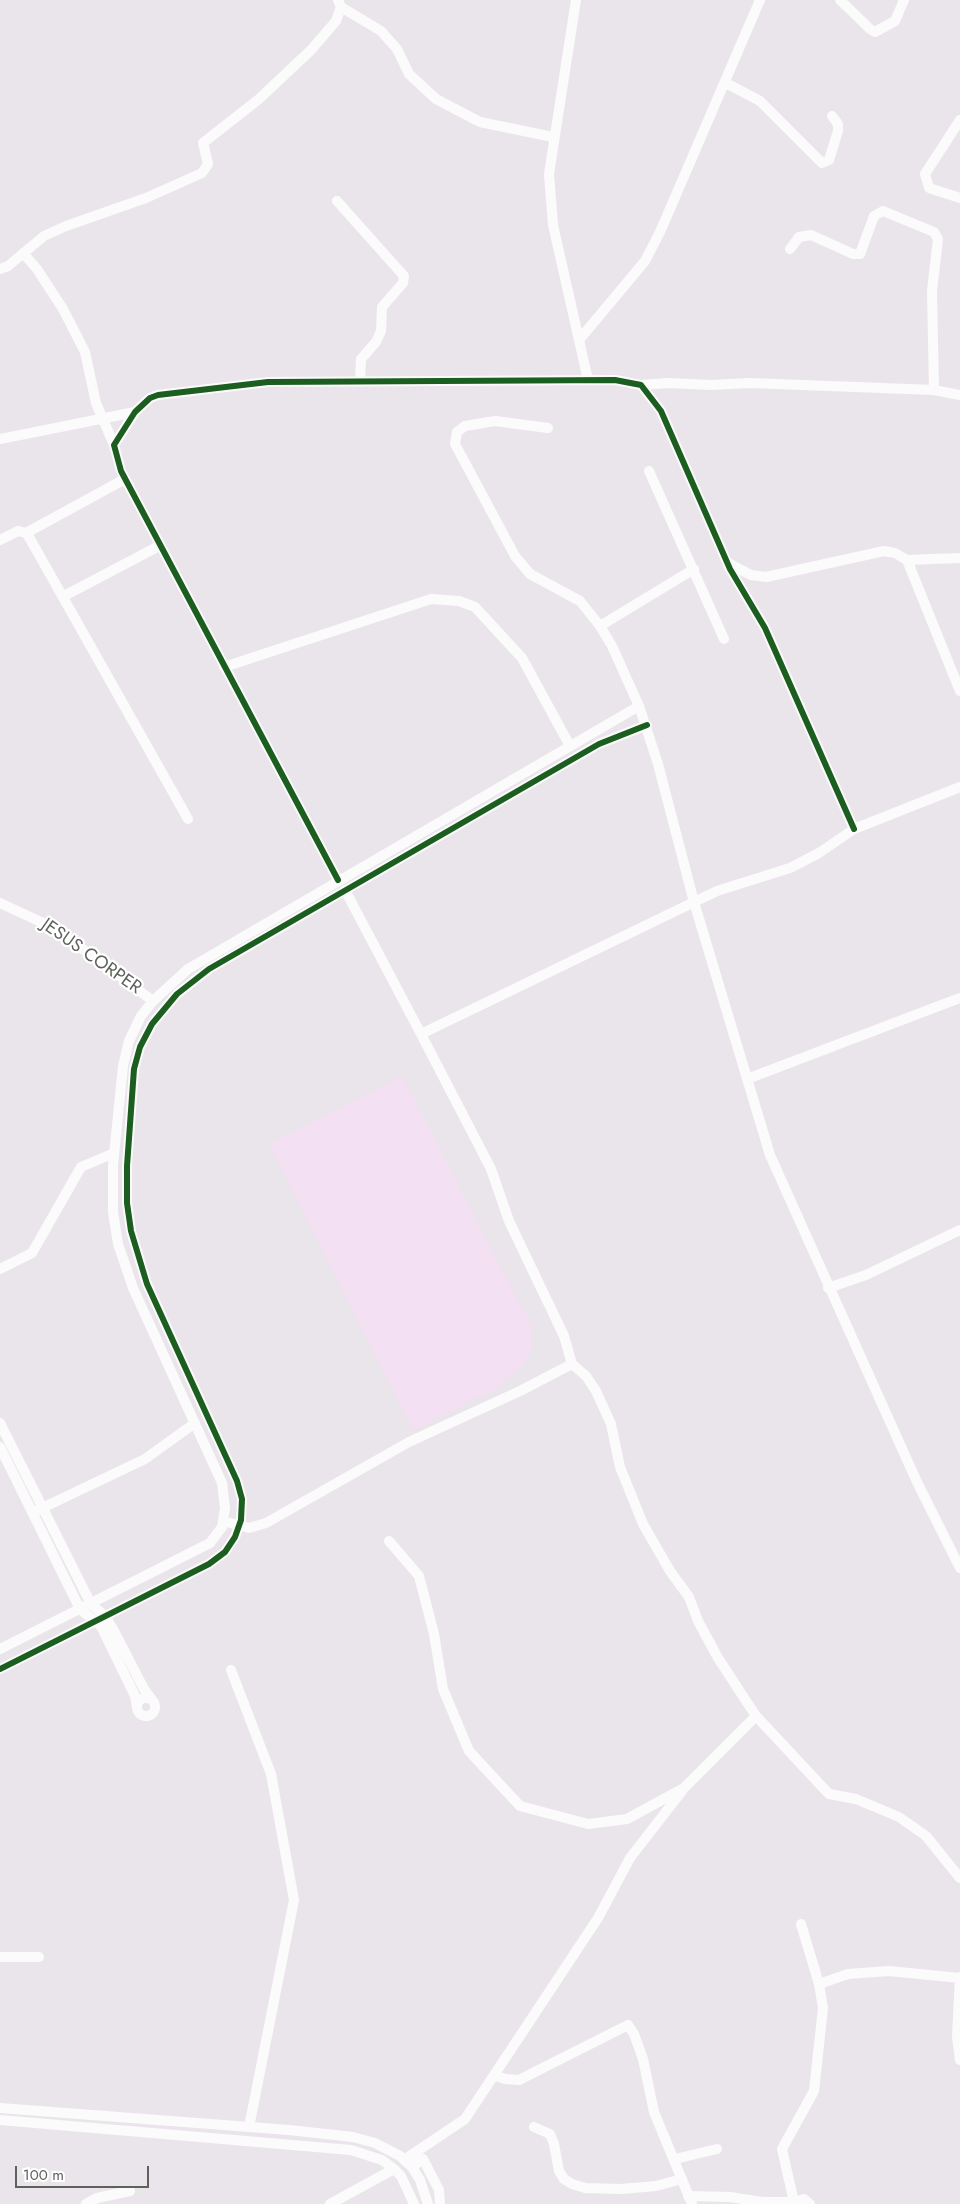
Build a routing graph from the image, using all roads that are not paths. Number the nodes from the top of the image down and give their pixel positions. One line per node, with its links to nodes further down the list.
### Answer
1 (576, 0): 11 (street)
2 (760, 0): 8 (street)
3 (840, 0): 7 (street)
4 (855, 0): 7 (street)
5 (904, 0): 7 (street)
6 (339, 4): 11 (street); 15 (street)
7 (852, 12)
8 (726, 83): 9 (street); 17 (street)
9 (832, 116)
10 (960, 120): 12 (street)
11 (553, 137): 17 (street)
12 (960, 198)
13 (336, 201): 19 (street)
14 (790, 249): 21 (street)
15 (23, 253): 16 (street); 24 (street)
16 (0, 270)
17 (579, 340): 18 (street)
18 (588, 380): 19 (street); 20 (street)
19 (360, 381): 23 (street)
20 (641, 385): 21 (street); 35 (street)
21 (934, 390): 22 (street)
22 (960, 395)
23 (135, 412): 24 (street); 27 (street)
24 (103, 419): 26 (street); 27 (street)
25 (548, 428): 38 (street)
26 (0, 439)
27 (114, 445): 29 (street)
28 (649, 471): 36 (street)
29 (125, 480): 30 (street); 32 (street)
30 (26, 533): 31 (street); 37 (street)
31 (0, 540)
32 (159, 546): 37 (street); 40 (street)
33 (960, 558): 34 (street)
34 (907, 560): 35 (street); 41 (street)
35 (728, 563): 49 (street)
36 (694, 569): 38 (street); 39 (street)
37 (64, 596): 48 (street)
38 (600, 626): 42 (street)
39 (724, 638)
40 (224, 667): 44 (street); 50 (street)
41 (960, 691)
42 (640, 706): 43 (street); 44 (street)
43 (646, 726): 47 (street); 52 (street)
44 (570, 746): 46 (street)
45 (960, 787): 49 (street)
46 (487, 794): 47 (street); 50 (street)
47 (494, 804): 51 (street)
48 (188, 819)
49 (854, 829): 52 (street)
50 (338, 880): 54 (street)
51 (345, 890): 55 (street); 58 (street)
52 (694, 902): 58 (street); 59 (street)
53 (0, 903): 57 (street, JESUS CORPER)
54 (252, 929): 55 (street); 57 (street)
55 (259, 940): 71 (street)
56 (960, 998): 59 (street)
57 (153, 1001): 60 (street)
58 (421, 1034): 64 (street)
59 (747, 1079): 63 (street)
60 (114, 1153): 62 (street); 66 (street)
61 (960, 1230): 63 (street)
62 (0, 1269)
63 (828, 1288): 73 (street)
64 (572, 1364): 71 (street); 83 (street)
65 (0, 1423): 68 (street)
66 (195, 1423): 68 (street); 70 (street)
67 (0, 1447): 69 (street)
68 (43, 1508): 69 (street); 74 (street)
69 (33, 1513): 75 (street)
70 (223, 1521): 71 (street); 74 (street)
71 (239, 1526): 76 (street)
72 (389, 1541): 84 (street)
73 (960, 1568)
74 (91, 1604): 75 (street); 76 (street)
75 (80, 1609): 77 (street); 78 (street)
76 (105, 1616): 77 (street); 81 (street)
77 (95, 1621): 79 (street); 82 (street)
78 (0, 1649)
79 (0, 1669)
80 (231, 1670): 95 (street)
81 (152, 1700): 82 (street); 82 (street)
82 (137, 1707)
83 (756, 1716): 84 (street); 85 (street)
84 (684, 1788): 92 (street)
85 (960, 1878)
86 (801, 1924): 90 (street)
87 (0, 1957): 88 (street)
88 (39, 1957)
89 (960, 1977): 90 (street); 91 (street)
90 (819, 1984): 104 (street)
91 (960, 2060)
92 (494, 2075): 98 (street); 99 (street)
93 (0, 2108): 95 (street)
94 (0, 2120): 100 (street)
95 (250, 2127): 99 (street)
96 (534, 2128): 101 (street)
97 (717, 2149): 98 (street)
98 (675, 2159): 101 (street)
99 (408, 2164): 108 (street); 109 (street)
100 (394, 2169): 106 (street); 107 (street)
101 (682, 2179): 103 (street)
102 (130, 2191): 105 (street)
103 (690, 2200): 104 (street)
104 (794, 2202): 110 (street)
105 (86, 2204)
106 (330, 2204)
107 (414, 2204)
108 (428, 2204)
109 (440, 2204)
110 (810, 2204)

